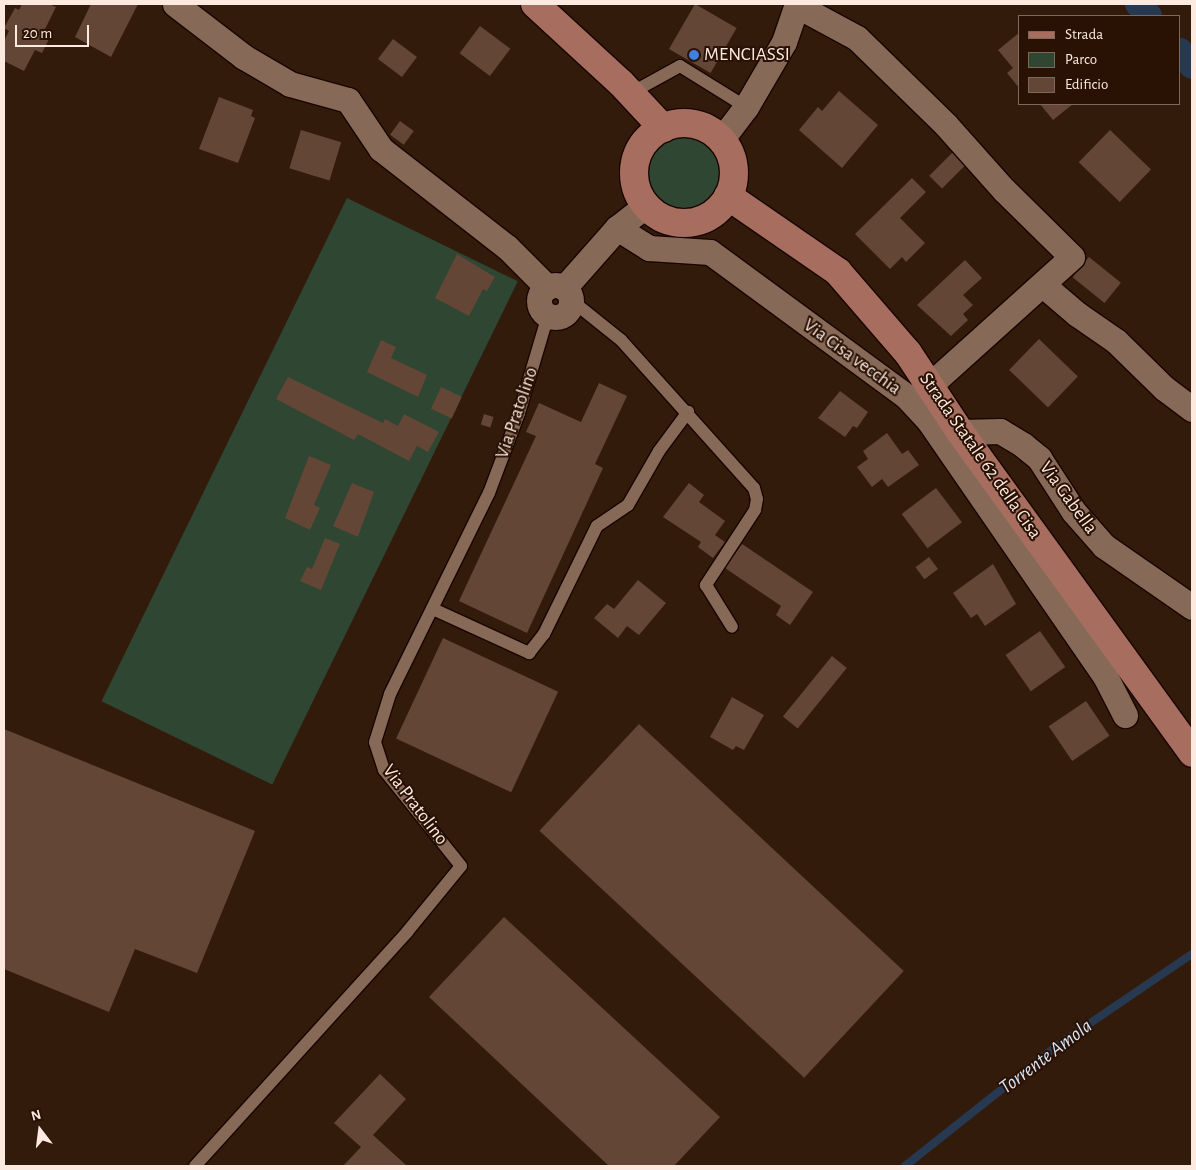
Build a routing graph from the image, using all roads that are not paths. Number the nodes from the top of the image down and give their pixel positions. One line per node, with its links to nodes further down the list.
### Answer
1 (175, 4): 12 (street)
2 (535, 4): 4 (main road)
3 (797, 4): 5 (street); 11 (street)
4 (630, 93): 5 (lane); 6 (main road)
5 (746, 107): 7 (street)
6 (663, 128): 7 (main road); 9 (main road)
7 (721, 140): 8 (main road)
8 (728, 196): 9 (main road); 14 (main road, Strada Statale 62 della Cisa)
9 (645, 206): 10 (street)
10 (617, 228): 12 (street); 21 (street, Via Cisa vecchia)
11 (1044, 285): 14 (street); 15 (street)
12 (561, 292): 13 (street); 16 (lane)
13 (548, 315): 19 (lane, Via Pratolino)
14 (931, 384): 17 (main road, Strada Statale 62 della Cisa)
15 (1192, 409)
16 (688, 412): 19 (lane); 20 (lane)
17 (960, 432): 18 (street, Via Gabella); 22 (main road, Strada Statale 62 della Cisa)
18 (1192, 607)
19 (433, 609): 23 (lane, Via Pratolino)
20 (732, 627)
21 (1125, 715)
22 (1192, 753)
23 (195, 1166)

